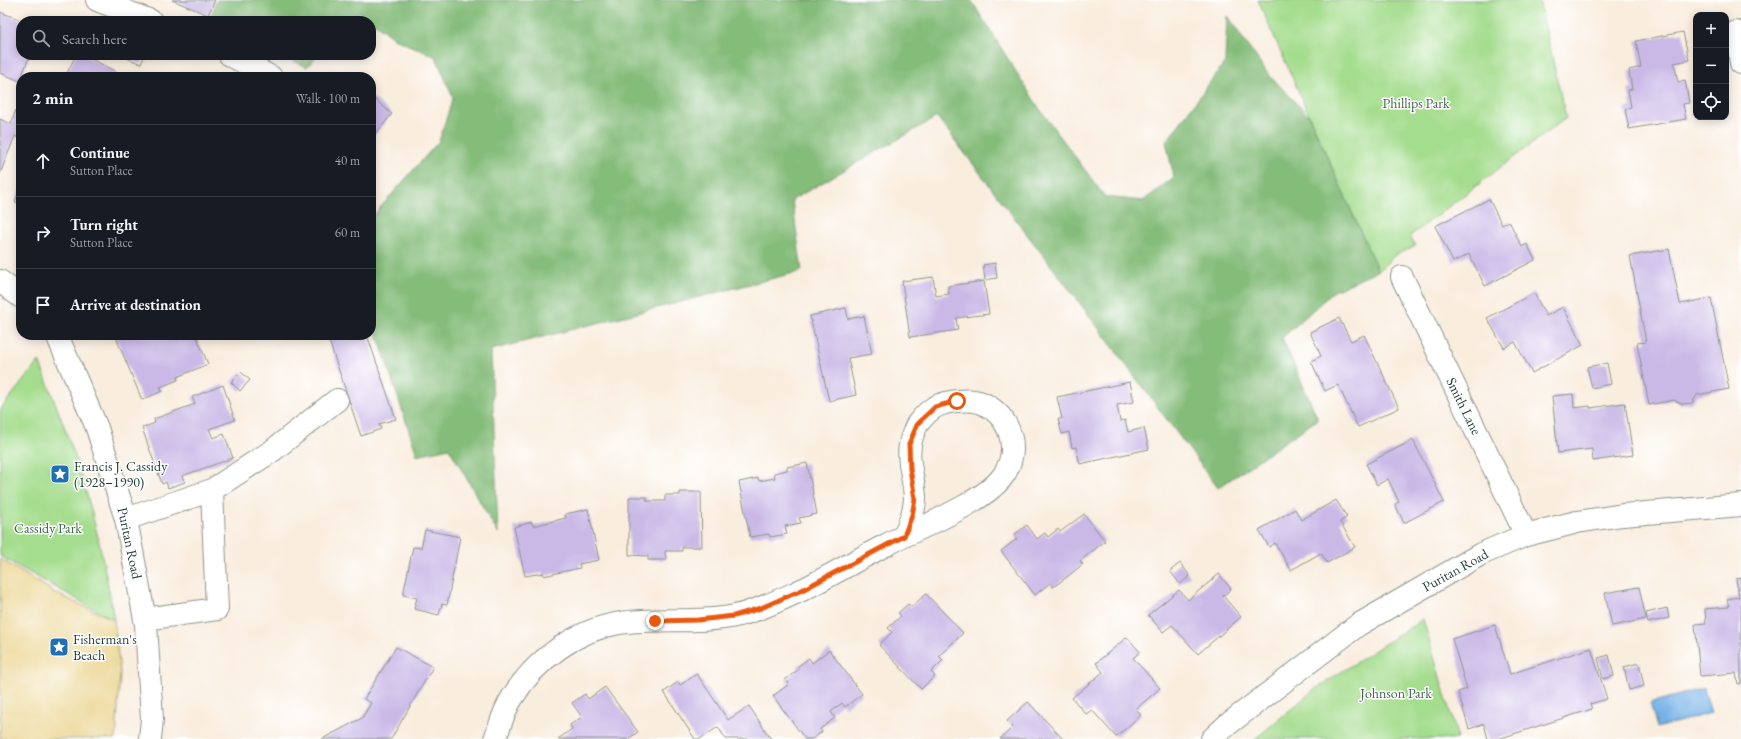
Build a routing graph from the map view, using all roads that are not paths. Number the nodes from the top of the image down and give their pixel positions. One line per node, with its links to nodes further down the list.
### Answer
1 (97, 0): 2 (street)
2 (138, 16)
3 (1736, 32): 5 (street)
4 (239, 60): 6 (street)
5 (1741, 63)
6 (262, 72)
7 (1402, 277): 15 (street, Smith Lane)
8 (0, 281): 9 (street)
9 (16, 293)
10 (59, 340): 14 (street, Puritan Road)
11 (337, 400): 12 (street)
12 (212, 490): 14 (street); 17 (street)
13 (1741, 505): 15 (street, Puritan Road)
14 (126, 519): 17 (street, Puritan Road)
15 (1526, 535): 20 (street, Puritan Road)
16 (904, 536): 16 (street); 19 (street)
17 (145, 619): 18 (street, Puritan Road)
18 (150, 739)
19 (495, 739)
20 (1212, 739)

